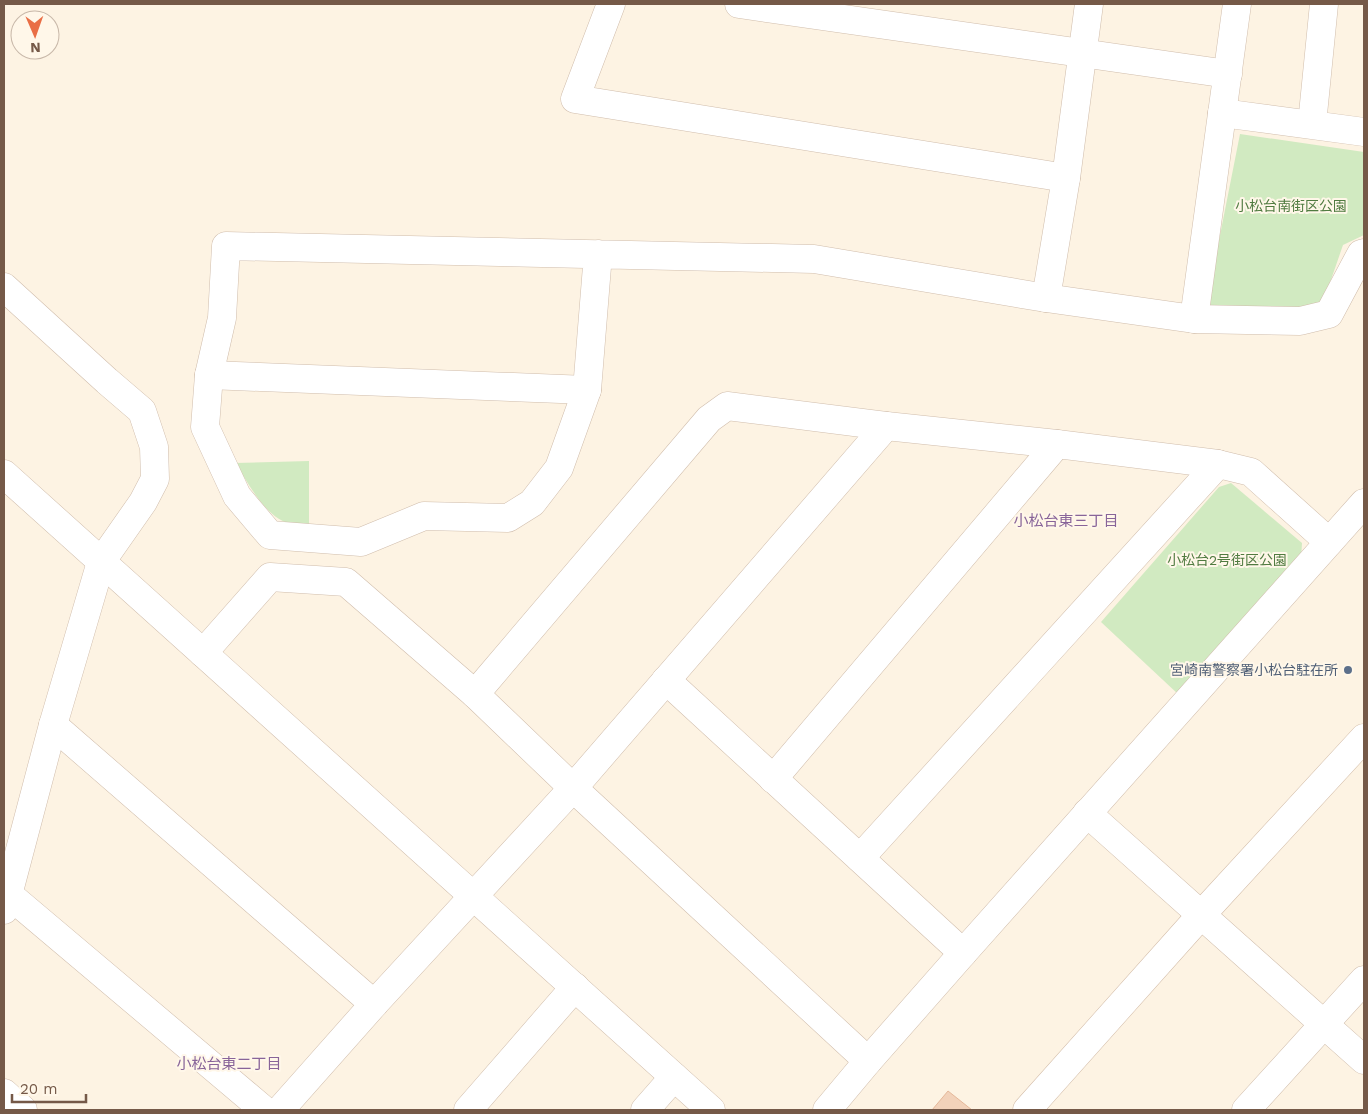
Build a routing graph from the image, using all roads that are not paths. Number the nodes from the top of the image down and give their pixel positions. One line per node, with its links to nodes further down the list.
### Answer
1 (611, 4): 11 (street)
2 (739, 4): 6 (street)
3 (1089, 4): 6 (street)
4 (1238, 4): 7 (street)
5 (1324, 4): 9 (street)
6 (1083, 54): 7 (street); 11 (street)
7 (1228, 74): 8 (street)
8 (1222, 113): 9 (street); 16 (street)
9 (1312, 124): 10 (street)
10 (1364, 132)
11 (1066, 178): 15 (street)
12 (1364, 253): 16 (street)
13 (598, 254): 15 (street); 17 (street); 18 (street)
14 (4, 286): 25 (street)
15 (1046, 298): 16 (street)
16 (1194, 319)
17 (209, 375): 18 (street); 18 (street)
18 (587, 390)
19 (886, 426): 20 (street); 27 (street); 28 (street)
20 (1057, 444): 21 (street); 31 (street)
21 (1218, 464): 24 (street); 34 (street)
22 (4, 474): 25 (street)
23 (1364, 503): 24 (street)
24 (1329, 542): 33 (street)
25 (101, 562): 26 (street); 29 (street)
26 (203, 653): 28 (street); 35 (street)
27 (666, 680): 31 (street); 32 (street)
28 (475, 694): 32 (street)
29 (53, 724): 36 (street); 41 (street)
30 (1364, 738): 37 (street)
31 (773, 779): 34 (street)
32 (572, 788): 35 (street); 43 (street)
33 (1087, 813): 37 (street); 38 (street)
34 (860, 858): 38 (street)
35 (474, 896): 40 (street); 41 (street)
36 (6, 902): 48 (street)
37 (1202, 914): 42 (street); 54 (street)
38 (963, 953): 43 (street)
39 (1364, 980): 42 (street)
40 (575, 987): 45 (street); 50 (street)
41 (374, 1004): 49 (street)
42 (1324, 1024): 44 (street); 55 (street)
43 (868, 1060): 53 (street)
44 (1364, 1060)
45 (674, 1077): 51 (street); 52 (street)
46 (4, 1093): 47 (street)
47 (24, 1110)
48 (264, 1110)
49 (280, 1110)
50 (468, 1110)
51 (646, 1110)
52 (711, 1110)
53 (827, 1110)
54 (1028, 1110)
55 (1246, 1110)

